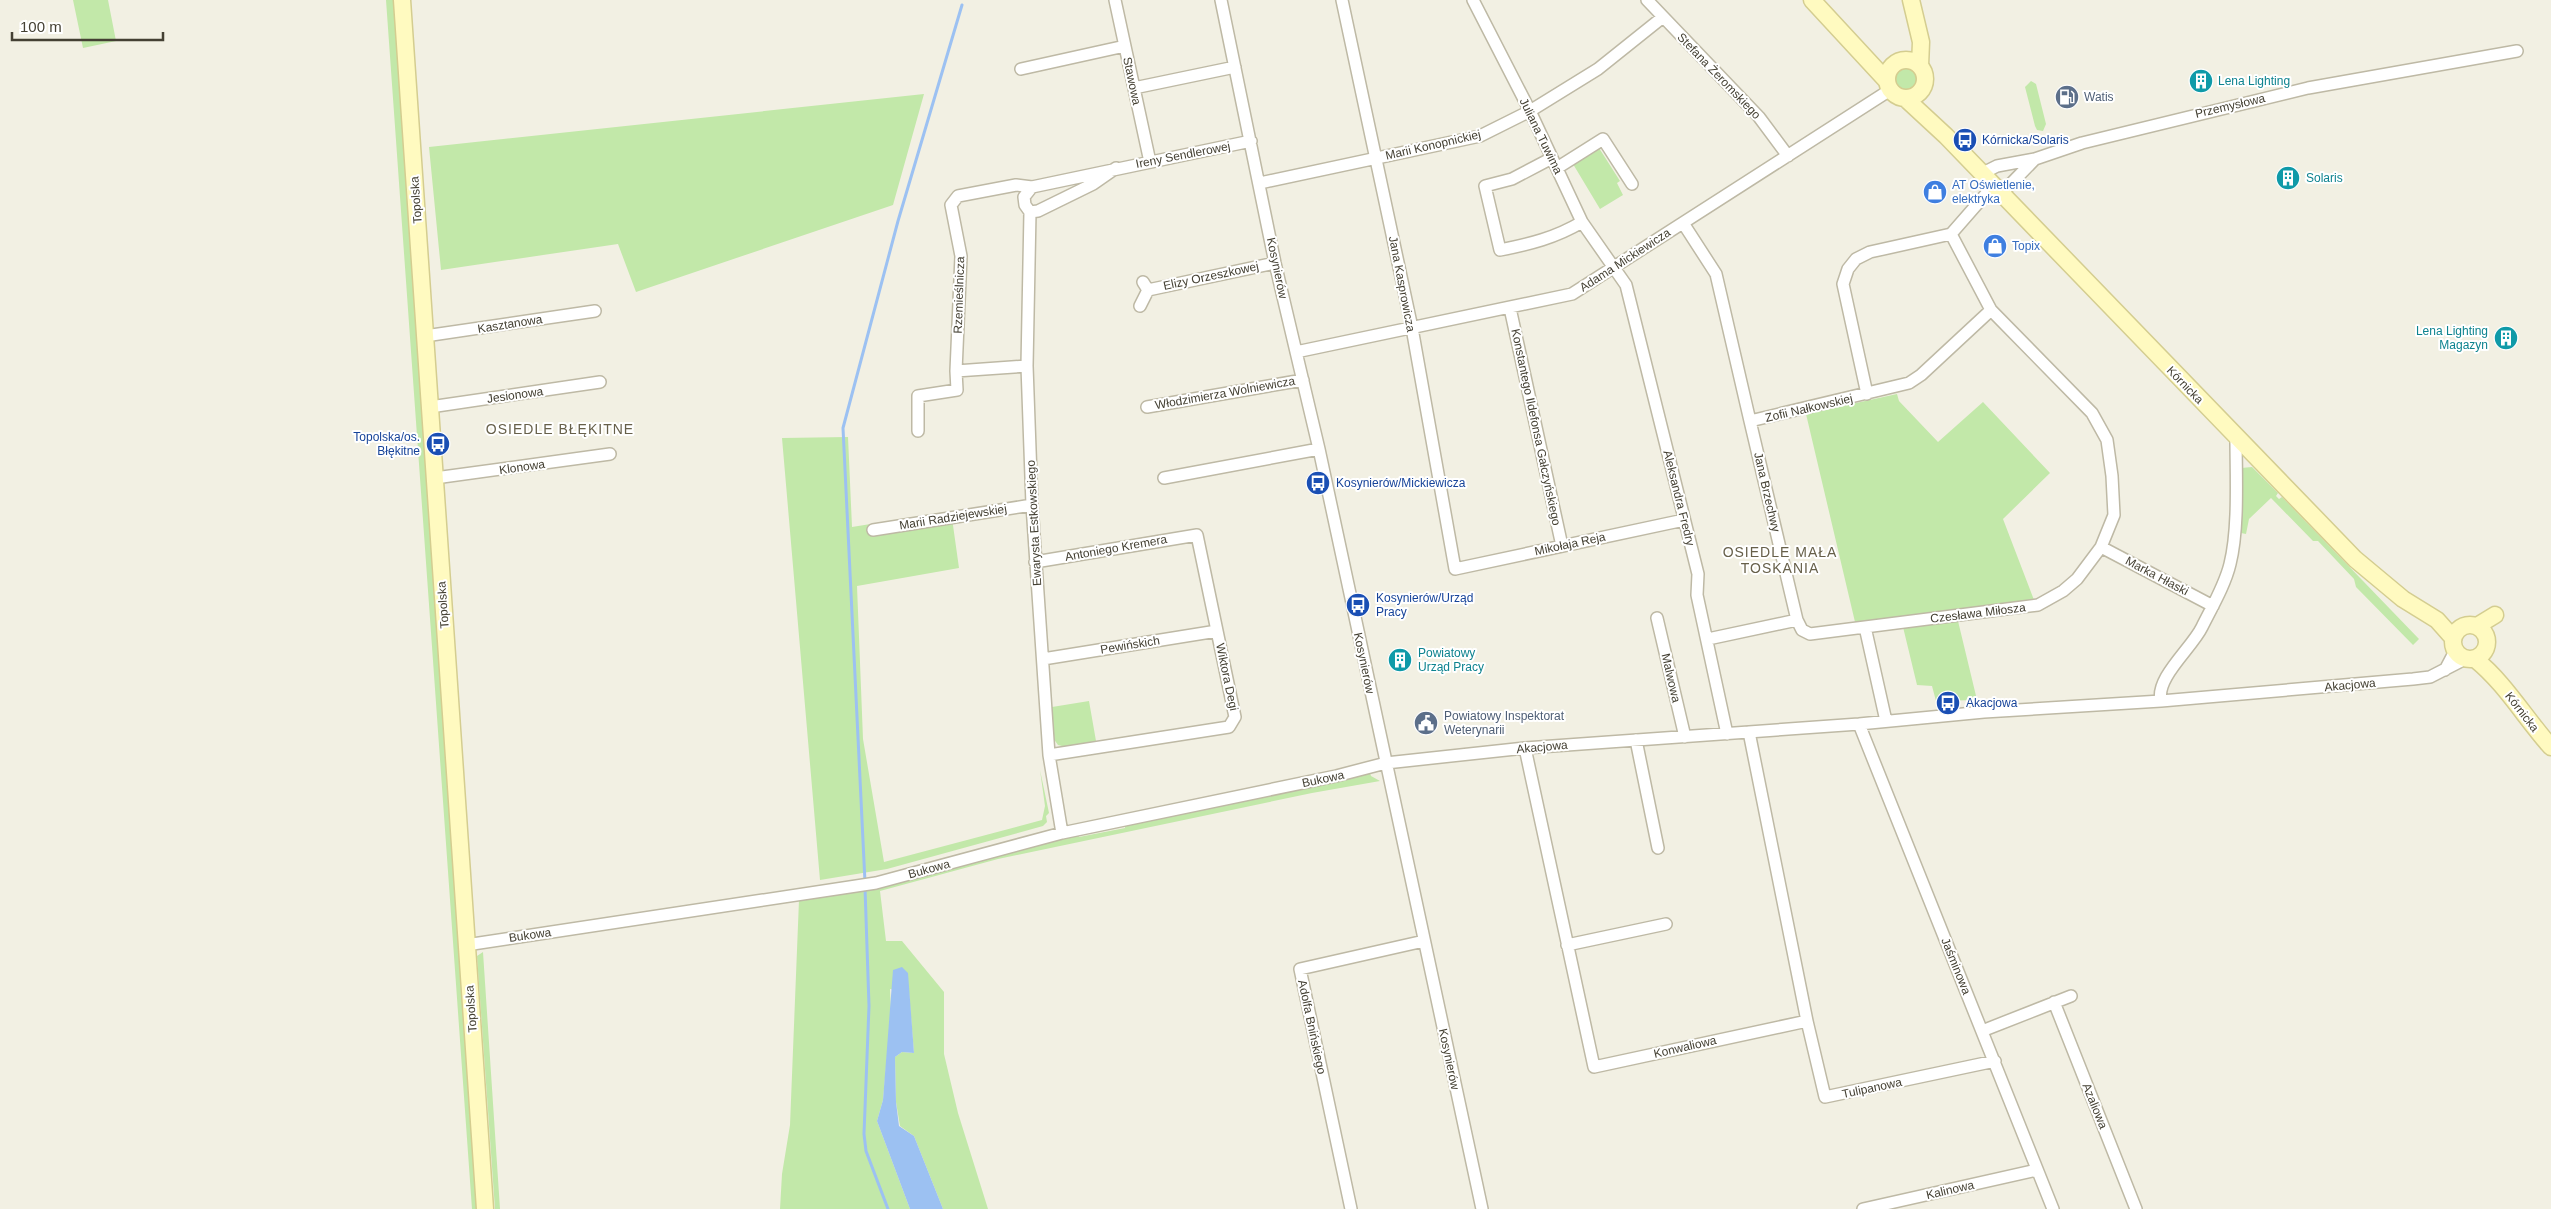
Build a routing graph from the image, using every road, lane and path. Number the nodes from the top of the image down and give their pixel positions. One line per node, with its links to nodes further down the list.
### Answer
1 (402, 0): 45 (street, Topolska)
2 (1115, 0): 10 (street, Stawowa)
3 (1221, 0): 14 (street, Kosynierów)
4 (1342, 0): 24 (street, Jana Kasprowicza)
5 (1473, 0): 20 (street, Juliana Tuwima)
6 (1647, 0): 9 (street, Stefana Żeromskiego)
7 (1812, 0): 12 (street)
8 (1911, 0): 13 (street)
9 (1664, 17): 20 (street, Marii Konopnickiej); 23 (street, Stefana Żeromskiego)
10 (1125, 46): 15 (street); 17 (street, Stawowa)
11 (2517, 51): 25 (street, Przemysłowa)
12 (1861, 52): 13 (street); 16 (street)
13 (1907, 63): 16 (street); 18 (street)
14 (1235, 67): 17 (street); 22 (street, Kosynierów)
15 (1021, 69)
16 (1888, 85): 19 (street); 23 (street, Adama Mickiewicza)
17 (1134, 88): 26 (street, Stawowa)
18 (1924, 88): 19 (street); 21 (street, Kórnicka)
19 (1906, 99): 21 (street, Kórnicka)
20 (1530, 111): 24 (street, Marii Konopnickiej); 27 (street, Juliana Tuwima)
21 (1946, 136): 29 (street, Kórnicka)
22 (1251, 141): 26 (street, Ireny Sendlerowej); 30 (street, Kosynierów)
23 (1788, 156): 36 (street, Adama Mickiewicza)
24 (1377, 158): 30 (street, Marii Konopnickiej); 44 (street, Jana Kasprowicza)
25 (2036, 159): 29 (street, Przemysłowa); 33 (street, Przemysłowa)
26 (1150, 162): 28 (street, Ireny Sendlerowej)
27 (1554, 163): 31 (street); 35 (street, Juliana Tuwima); 35 (street)
28 (1116, 168): 32 (street, Ireny Sendlerowej); 34 (street, Ireny Sendlerowej)
29 (1981, 174): 33 (street, Kórnicka)
30 (1260, 182): 38 (street, Kosynierów)
31 (1632, 184)
32 (1032, 188): 34 (street); 48 (street, Rzemieślnicza)
33 (1997, 190): 37 (street, Przemysłowa); 56 (street, Kórnicka)
34 (1030, 212): 47 (street, Ewarysta Estkowskiego)
35 (1582, 222): 39 (street, Juliana Tuwima)
36 (1683, 223): 39 (street, Adama Mickiewicza); 54 (street, Zofii Nałkowskiej)
37 (1950, 234): 42 (street, Czesława Miłosza); 51 (street)
38 (1275, 263): 40 (street, Elizy Orzeszkowej); 46 (street, Kosynierów)
39 (1614, 268): 41 (street, Adama Mickiewicza); 62 (street, Aleksandra Fredry)
40 (1140, 306)
41 (1510, 308): 44 (street, Adama Mickiewicza); 65 (street, Konstantego Ildefonsa Gałczyńskiego)
42 (1991, 310): 51 (street, Zofii Nałkowskiej); 66 (street, Czesława Miłosza)
43 (596, 311): 45 (street, Kasztanowa)
44 (1412, 328): 46 (street, Adama Mickiewicza); 68 (street, Jana Kasprowicza)
45 (425, 336): 52 (street, Topolska)
46 (1296, 352): 49 (street, Kosynierów)
47 (1027, 366): 48 (street); 61 (street, Ewarysta Estkowskiego)
48 (956, 371): 55 (street, Rzemieślnicza)
49 (1303, 380): 53 (street, Włodzimierza Wolniewicza); 57 (street, Kosynierów)
50 (600, 382): 52 (street, Jesionowa)
51 (1867, 394): 54 (street, Zofii Nałkowskiej)
52 (430, 407): 59 (street, Topolska)
53 (1147, 407)
54 (1750, 421): 71 (street, Jana Brzechwy)
55 (918, 430)
56 (2236, 438): 69 (street); 75 (street, Kórnicka)
57 (1319, 449): 60 (street); 87 (street, Kosynierów)
58 (610, 454): 59 (street, Klonowa)
59 (435, 478): 92 (street, Topolska)
60 (1164, 478)
61 (1032, 505): 63 (street, Marii Radziejewskiej); 67 (street, Ewarysta Estkowskiego)
62 (1684, 520): 65 (street, Mikołaja Reja); 74 (street, Aleksandra Fredry)
63 (874, 530)
64 (1197, 535): 67 (street, Antoniego Kremera); 73 (street, Wiktora Degi)
65 (1562, 546): 68 (street, Mikołaja Reja)
66 (2101, 547): 69 (street, Marka Hłaski); 72 (street, Czesława Miłosza)
67 (1035, 562): 76 (street, Ewarysta Estkowskiego)
68 (1455, 569)
69 (2213, 606): 77 (street)
70 (1657, 618): 82 (street, Malwowa)
71 (1796, 620): 72 (street, Czesława Miłosza); 74 (street)
72 (1865, 627): 78 (street)
73 (1217, 631): 76 (street, Pewińskich); 86 (street, Wiktora Degi)
74 (1708, 639): 81 (street, Aleksandra Fredry)
75 (2470, 643): 77 (street, Akacjowa); 84 (street, Kórnicka)
76 (1043, 659): 86 (street, Ewarysta Estkowskiego)
77 (2160, 701): 78 (street, Akacjowa)
78 (1886, 721): 79 (street, Akacjowa)
79 (1859, 724): 80 (street, Akacjowa); 97 (street, Jaśminowa)
80 (1749, 732): 81 (street, Akacjowa); 96 (street)
81 (1727, 734): 82 (street, Akacjowa)
82 (1685, 737): 83 (street, Akacjowa)
83 (1636, 740): 85 (street, Akacjowa); 89 (street)
84 (2551, 747)
85 (1525, 748): 87 (street, Akacjowa); 93 (street, Konwaliowa)
86 (1049, 755): 88 (street, Ewarysta Estkowskiego)
87 (1386, 763): 88 (street, Bukowa); 91 (street, Kosynierów)
88 (1062, 833): 92 (street, Bukowa)
89 (1658, 848)
90 (1666, 924): 93 (street)
91 (1424, 941): 101 (street, Adolfa Bnińskiego); 102 (street, Kosynierów)
92 (466, 944): 100 (street, Topolska)
93 (1568, 946): 96 (street, Konwaliowa)
94 (2070, 996): 95 (street)
95 (2054, 1002): 97 (street); 105 (street, Azaliowa)
96 (1807, 1021): 98 (street, Tulipanowa)
97 (1982, 1031): 98 (street, Jaśminowa)
98 (1995, 1062): 99 (street, Jaśminowa)
99 (2037, 1170): 103 (street, Kalinowa); 104 (street, Jaśminowa)
100 (485, 1209)
101 (1351, 1209)
102 (1482, 1209)
103 (1864, 1209)
104 (2052, 1209)
105 (2136, 1209)

